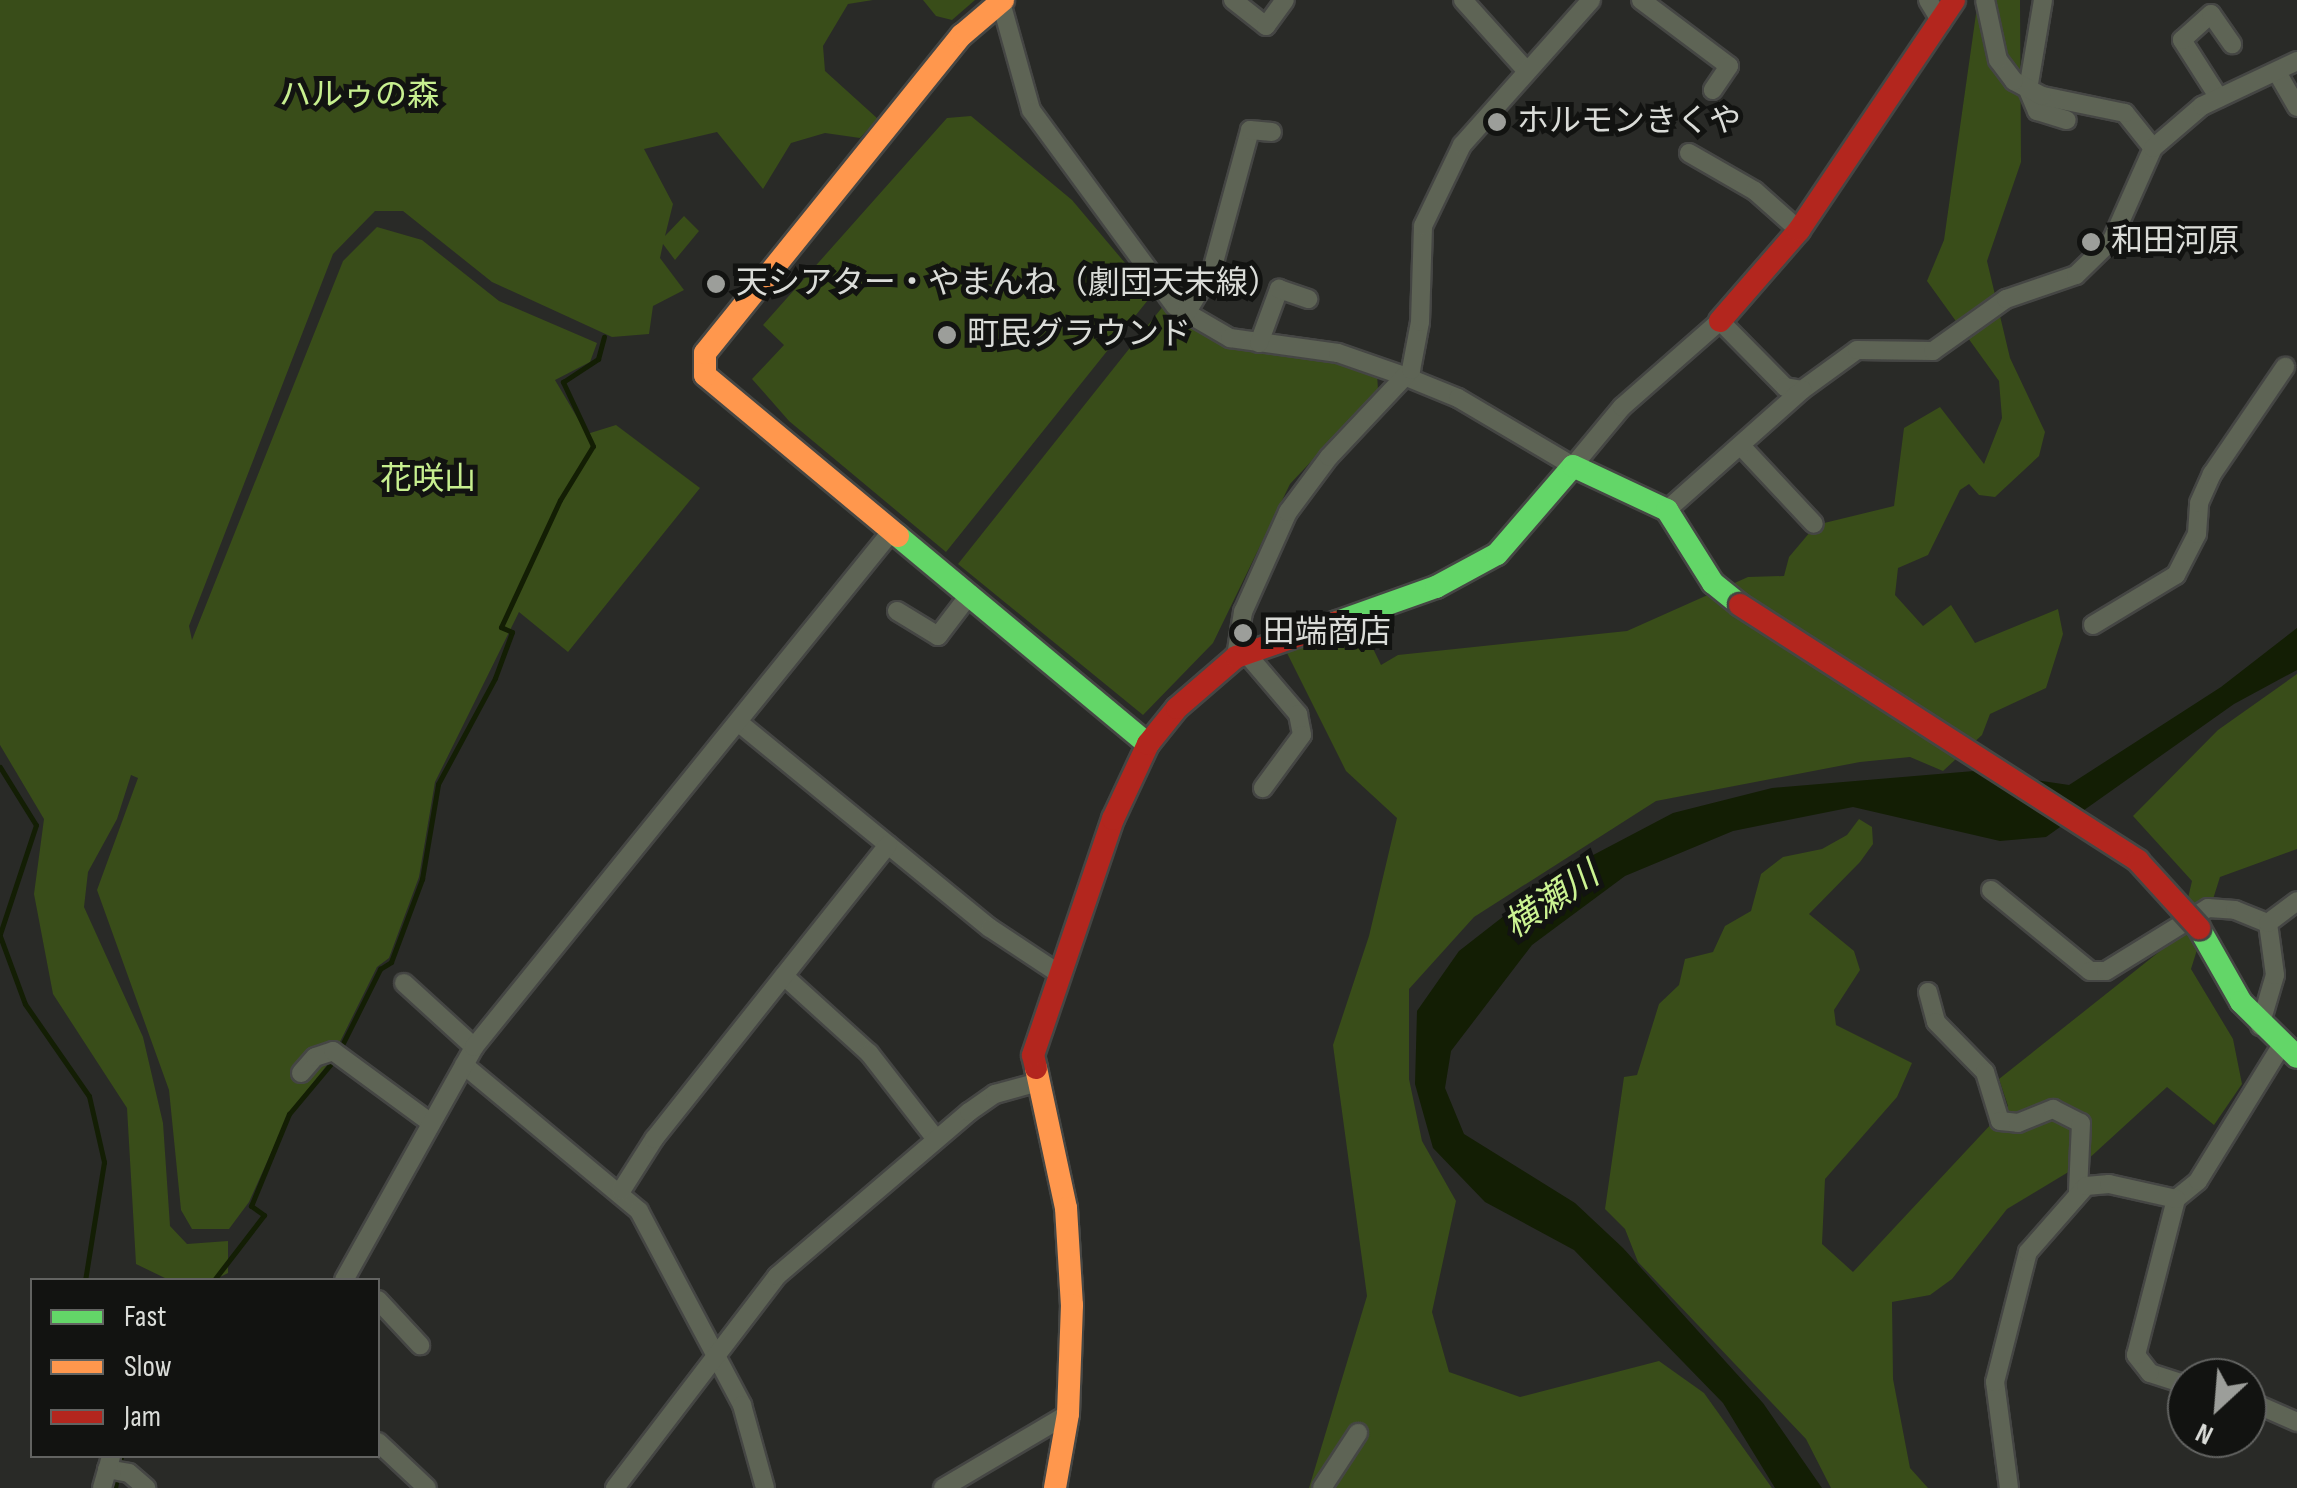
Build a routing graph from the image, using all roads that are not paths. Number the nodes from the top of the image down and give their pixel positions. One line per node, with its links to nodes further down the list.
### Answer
1 (1234, 0): 2 (street)
2 (1285, 0)
3 (1463, 0): 14 (street)
4 (1590, 0): 14 (street)
5 (1641, 0): 16 (street)
6 (1928, 0): 11 (street)
7 (1954, 0): 11 (street)
8 (1985, 0): 17 (street)
9 (2043, 0): 17 (street)
10 (1002, 3): 26 (street); 36 (street)
11 (1941, 22): 24 (street)
12 (2232, 44): 18 (street)
13 (2297, 61): 15 (street)
14 (1524, 68): 30 (street)
15 (2278, 74): 18 (street); 19 (street)
16 (1713, 90)
17 (2028, 90): 20 (street); 22 (street)
18 (2220, 98): 22 (street)
19 (2297, 107)
20 (2066, 120)
21 (1272, 132): 26 (street)
22 (2153, 148): 31 (street)
23 (1689, 153): 24 (street)
24 (1800, 230): 27 (street)
25 (1308, 300): 28 (street)
26 (1185, 314): 28 (street)
27 (1720, 321): 31 (street); 33 (street)
28 (1259, 343): 30 (street)
29 (2285, 368): 39 (street)
30 (1404, 376): 33 (street); 40 (street)
31 (1802, 390): 32 (street)
32 (1742, 447): 34 (street); 35 (street)
33 (1572, 466): 34 (street); 40 (street)
34 (1667, 510): 52 (street, bridge)
35 (1814, 524)
36 (891, 532): 37 (street); 41 (street)
37 (970, 594): 38 (street); 42 (street)
38 (897, 611)
39 (2092, 625)
40 (1240, 654): 42 (street); 43 (street)
41 (738, 722): 44 (street); 53 (street)
42 (1148, 744): 48 (street)
43 (1263, 788)
44 (888, 844): 48 (street); 49 (street)
45 (1991, 890): 47 (street)
46 (2297, 900): 47 (street)
47 (2268, 922): 52 (street)
48 (1058, 973): 57 (street)
49 (784, 976): 59 (street); 60 (street)
50 (404, 983): 53 (street)
51 (1928, 992): 61 (street)
52 (2260, 1026): 54 (street)
53 (474, 1047): 55 (street)
54 (2289, 1052): 62 (street)
55 (464, 1065): 58 (street); 60 (street)
56 (301, 1073): 58 (street)
57 (1035, 1083): 59 (street); 69 (street)
58 (431, 1123): 63 (street)
59 (936, 1139): 66 (street)
60 (622, 1191): 66 (street)
61 (2078, 1192): 62 (street); 81 (street)
62 (2176, 1199): 67 (street)
63 (351, 1277)
64 (380, 1302): 65 (street)
65 (420, 1345)
66 (716, 1353): 76 (street); 77 (street)
67 (2167, 1379)
68 (2267, 1409): 70 (street)
69 (1068, 1414): 78 (street); 79 (street)
70 (2297, 1422)
71 (1358, 1433): 80 (street)
72 (380, 1444): 75 (street)
73 (112, 1471): 74 (street)
74 (146, 1488)
75 (427, 1488)
76 (615, 1488)
77 (765, 1488)
78 (943, 1488)
79 (1055, 1488)
80 (1322, 1488)
81 (2009, 1488)

